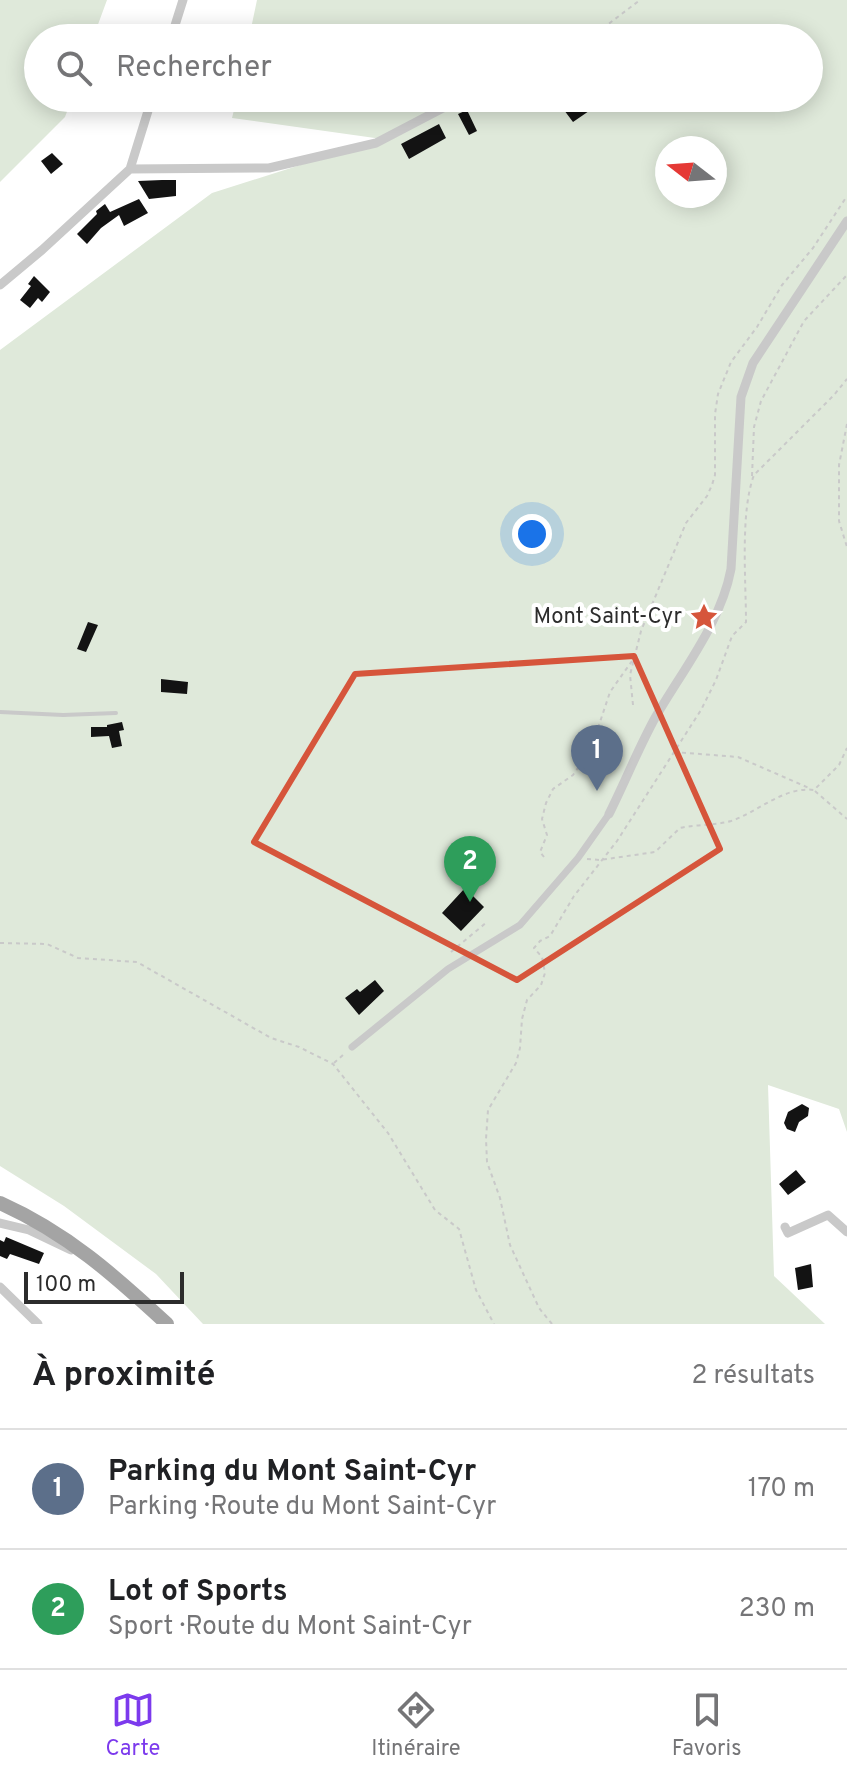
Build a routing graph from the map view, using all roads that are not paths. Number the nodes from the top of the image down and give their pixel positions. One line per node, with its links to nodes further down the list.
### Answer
1 (183, 0): 2 (street)
2 (175, 24)
3 (148, 112): 5 (street)
4 (435, 112): 5 (street)
5 (130, 169): 7 (street)
6 (847, 221): 10 (street)
7 (0, 285)
8 (0, 712): 9 (lane)
9 (116, 713)
10 (609, 814): 11 (street)
11 (352, 1047)
12 (0, 1203): 16 (main road)
13 (0, 1223): 16 (street)
14 (785, 1227): 15 (street)
15 (847, 1232)
16 (88, 1254): 19 (main road)
17 (0, 1287): 18 (street)
18 (38, 1324)
19 (167, 1324)

